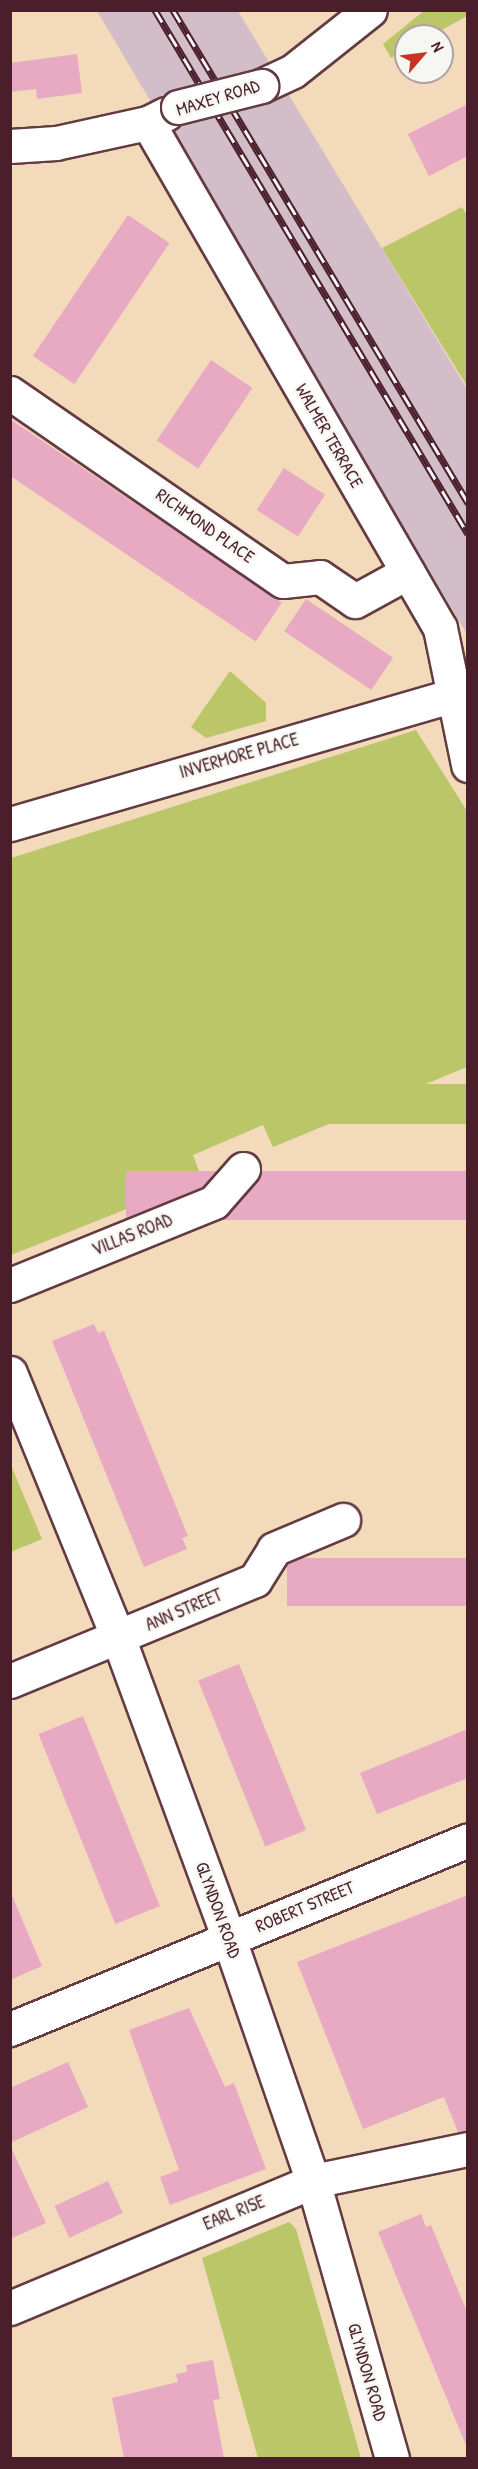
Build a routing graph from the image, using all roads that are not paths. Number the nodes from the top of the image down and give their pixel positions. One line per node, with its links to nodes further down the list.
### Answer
1 (370, 10): 2 (street, MAXEY ROAD, bridge)
2 (148, 123): 3 (street, MAXEY ROAD); 5 (street, WALMER TERRACE)
3 (10, 146)
4 (10, 393): 5 (street, RICHMOND PLACE)
5 (408, 572): 6 (street, WALMER TERRACE)
6 (461, 693): 7 (street, WALMER TERRACE); 8 (street, INVERMORE PLACE)
7 (468, 765)
8 (10, 824)
9 (243, 1169): 10 (street, VILLAS ROAD)
10 (10, 1285)
11 (10, 1373): 13 (street, GLYNDON ROAD)
12 (343, 1520): 13 (street, ANN STREET)
13 (118, 1637): 14 (street, ANN STREET); 16 (street, GLYNDON ROAD)
14 (10, 1681)
15 (468, 1840): 16 (street, ROBERT STREET)
16 (229, 1939): 17 (street, ROBERT STREET); 19 (street, GLYNDON ROAD)
17 (10, 2029)
18 (468, 2149): 19 (street, EARL RISE)
19 (313, 2181): 20 (street, EARL RISE); 21 (street, GLYNDON ROAD)
20 (10, 2308)
21 (392, 2458)

